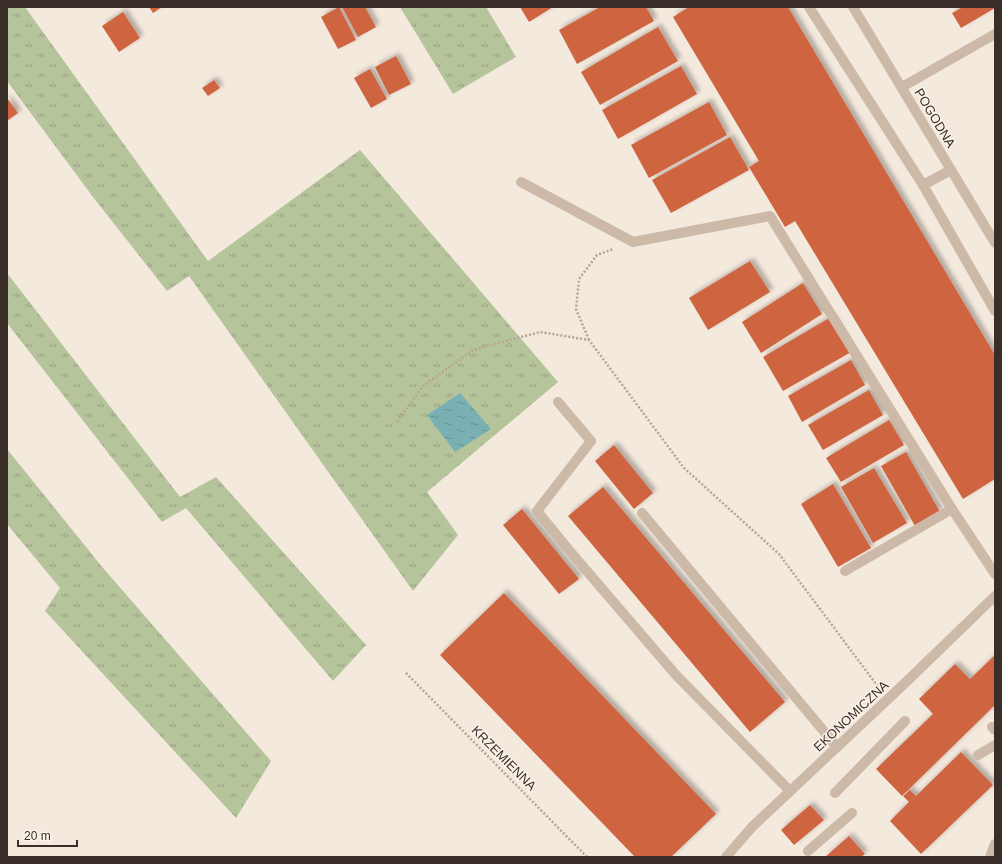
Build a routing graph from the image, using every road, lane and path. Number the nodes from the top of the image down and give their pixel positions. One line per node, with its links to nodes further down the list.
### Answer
1 (809, 7): 7 (street)
2 (853, 7): 4 (street, POGODNA)
3 (995, 34): 4 (street)
4 (902, 87): 5 (street, POGODNA)
5 (951, 170): 7 (street); 9 (street, POGODNA)
6 (521, 182): 8 (street)
7 (924, 186): 10 (street)
8 (633, 242): 11 (path); 14 (street)
9 (995, 243)
10 (995, 311)
11 (589, 340): 13 (path); 20 (path)
12 (558, 402): 25 (street)
13 (397, 422)
14 (952, 509): 16 (street); 17 (street)
15 (642, 514): 23 (street)
16 (845, 571)
17 (995, 574)
18 (995, 596): 20 (street, EKONOMICZNA)
19 (406, 673): 30 (path, KRZEMIENNA)
20 (888, 699): 23 (street, EKONOMICZNA)
21 (905, 721): 26 (street)
22 (995, 745): 24 (street)
23 (837, 747): 25 (street, EKONOMICZNA)
24 (978, 755)
25 (790, 791): 31 (street, EKONOMICZNA)
26 (835, 794)
27 (852, 813): 29 (street)
28 (995, 844): 32 (street)
29 (808, 851)
30 (587, 857)
31 (726, 857)
32 (990, 857)

